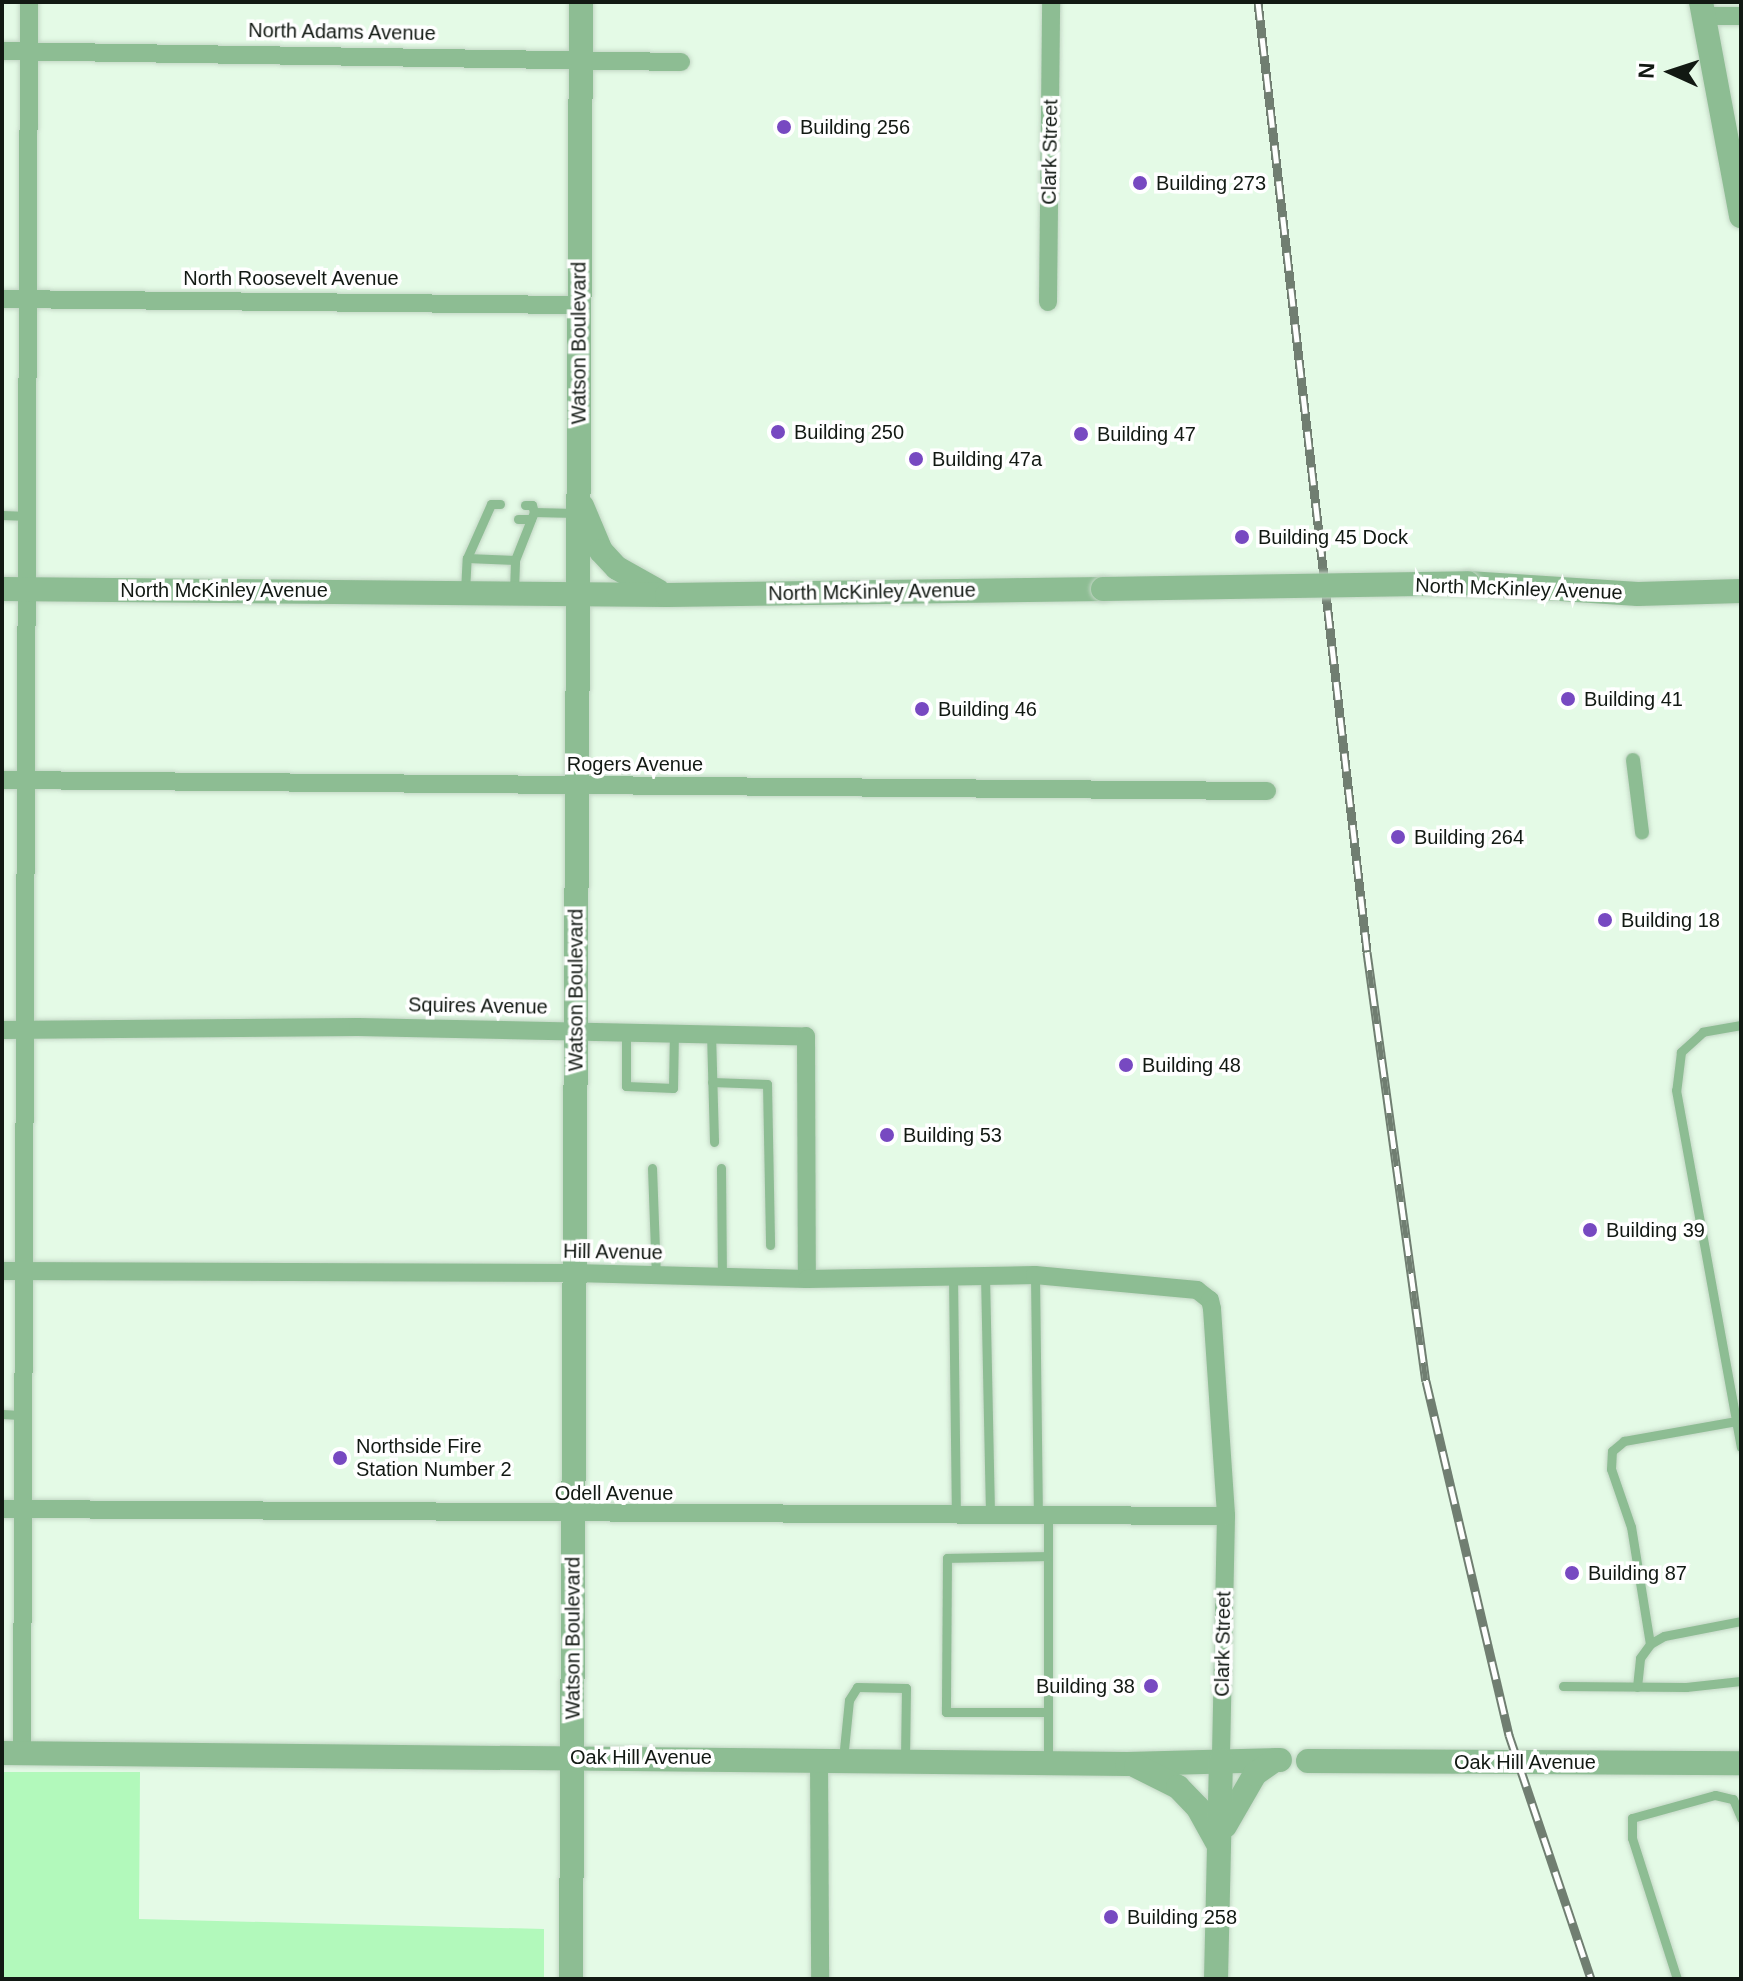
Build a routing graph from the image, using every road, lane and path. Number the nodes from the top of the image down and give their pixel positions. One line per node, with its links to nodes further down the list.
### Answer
1 (29, 2): 7 (street)
2 (581, 2): 8 (street, Watson Boulevard)
3 (1051, 2): 13 (street, Clark Street)
4 (1702, 9): 5 (street); 10 (street)
5 (1741, 16)
6 (2, 51): 7 (street, North Adams Avenue)
7 (29, 51): 8 (street, North Adams Avenue); 12 (street)
8 (581, 57): 9 (street, North Adams Avenue); 14 (street, Watson Boulevard)
9 (681, 62)
10 (1741, 216)
11 (2, 299): 12 (street, North Roosevelt Avenue)
12 (28, 300): 14 (street, North Roosevelt Avenue); 19 (street)
13 (1048, 302)
14 (579, 305): 16 (street, Watson Boulevard)
15 (500, 504): 24 (lane)
16 (578, 504): 20 (lane); 31 (street, Watson Boulevard); 32 (street)
17 (525, 505): 20 (lane)
18 (2, 515): 19 (lane)
19 (28, 516): 27 (street)
20 (533, 516): 21 (lane); 23 (lane)
21 (518, 519)
22 (509, 540): 23 (lane)
23 (523, 541): 25 (lane)
24 (467, 558): 25 (lane); 28 (lane)
25 (515, 560): 29 (lane)
26 (2, 589): 27 (street, North McKinley Avenue)
27 (28, 590): 28 (street, North McKinley Avenue); 35 (street)
28 (465, 591): 29 (street, North McKinley Avenue)
29 (514, 591): 31 (street, North McKinley Avenue)
30 (1741, 591): 32 (street, North McKinley Avenue, bridge)
31 (576, 592): 32 (street, North McKinley Avenue); 36 (street, Watson Boulevard)
32 (667, 595)
33 (1633, 760): 38 (street)
34 (2, 780): 35 (street, Rogers Avenue)
35 (28, 780): 36 (street, Rogers Avenue); 42 (street)
36 (576, 785): 37 (street, Rogers Avenue); 40 (street, Watson Boulevard)
37 (1267, 791)
38 (1642, 832)
39 (1740, 1025): 63 (lane)
40 (576, 1029): 42 (street, Squires Avenue); 43 (street, Squires Avenue); 53 (street, Watson Boulevard)
41 (2, 1030): 42 (street, Squires Avenue)
42 (26, 1030): 52 (street)
43 (626, 1031): 44 (street, Squires Avenue); 44 (lane)
44 (674, 1032): 45 (street, Squires Avenue)
45 (711, 1033): 46 (lane); 59 (street, Squires Avenue)
46 (712, 1082): 47 (lane); 50 (lane)
47 (714, 1142)
48 (652, 1168): 54 (lane)
49 (721, 1168): 58 (lane)
50 (770, 1245)
51 (2, 1271): 52 (street, Hill Avenue)
52 (24, 1271): 53 (street, Hill Avenue); 62 (street)
53 (574, 1273): 54 (street, Hill Avenue); 67 (street, Watson Boulevard)
54 (656, 1275): 58 (street, Hill Avenue)
55 (953, 1275): 56 (street, Hill Avenue); 59 (street, Hill Avenue); 68 (lane)
56 (985, 1275): 57 (street, Hill Avenue); 69 (lane)
57 (1035, 1275): 60 (street, Hill Avenue); 70 (lane)
58 (722, 1277): 59 (street, Hill Avenue)
59 (807, 1279)
60 (1212, 1309): 71 (street, Clark Street)
61 (2, 1414): 62 (lane)
62 (24, 1415): 66 (street)
63 (1736, 1421): 64 (lane); 74 (lane)
64 (1741, 1447)
65 (2, 1509): 66 (street, Odell Avenue)
66 (23, 1509): 67 (street, Odell Avenue); 79 (street)
67 (574, 1515): 68 (street, Odell Avenue); 80 (street, Watson Boulevard)
68 (956, 1516): 69 (street, Odell Avenue)
69 (990, 1516): 70 (street, Odell Avenue)
70 (1043, 1516): 71 (street, Odell Avenue); 72 (lane)
71 (1226, 1516): 84 (street, Clark Street)
72 (1047, 1556): 78 (lane); 78 (lane)
73 (1741, 1621): 74 (lane)
74 (1650, 1644): 77 (lane)
75 (1741, 1681): 77 (lane)
76 (1563, 1686): 77 (lane)
77 (1637, 1687)
78 (1048, 1712): 86 (lane)
79 (12, 1753): 80 (street, Oak Hill Avenue)
80 (572, 1757): 81 (street, Oak Hill Avenue); 91 (street, Watson Boulevard)
81 (819, 1758): 82 (street, Oak Hill Avenue); 92 (street)
82 (843, 1759): 83 (street, Oak Hill Avenue); 83 (lane)
83 (905, 1760): 86 (street, Oak Hill Avenue)
84 (1221, 1760): 88 (street, Oak Hill Avenue); 90 (street, Clark Street); 90 (street, Oak Hill Avenue)
85 (1308, 1761): 87 (street, Oak Hill Avenue)
86 (1048, 1763): 88 (street, Oak Hill Avenue)
87 (1741, 1763)
88 (1127, 1764): 90 (street)
89 (1740, 1814): 94 (lane)
90 (1218, 1844): 93 (street, Clark Street)
91 (571, 1979)
92 (820, 1979)
93 (1216, 1979)
94 (1677, 1979)

